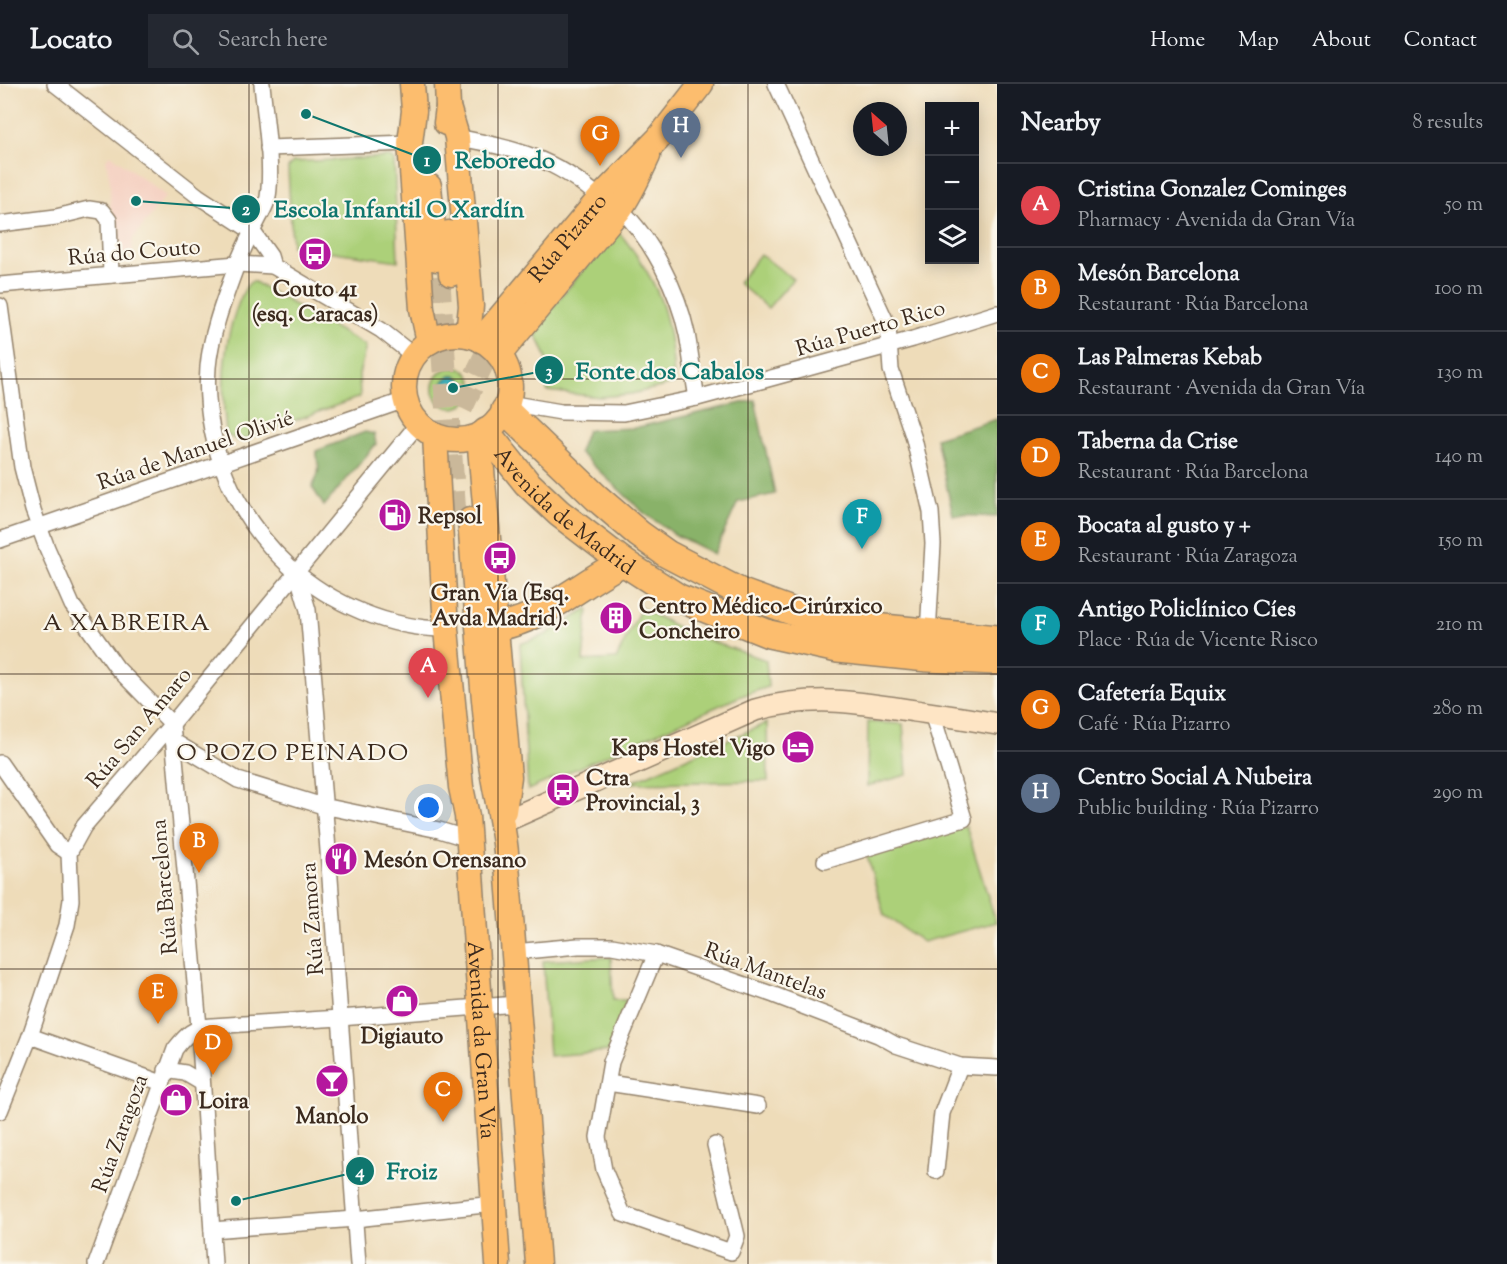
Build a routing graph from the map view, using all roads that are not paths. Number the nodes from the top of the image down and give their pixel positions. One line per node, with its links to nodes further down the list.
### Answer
1 (262, 84): 11 (street)
2 (412, 84): 7 (main road)
3 (701, 84): 9 (main road, Rúa Pizarro)
4 (776, 84): 24 (street)
5 (59, 88): 16 (street)
6 (448, 96): 7 (main road); 8 (main road)
7 (414, 111): 10 (main road)
8 (457, 137): 13 (street); 23 (main road)
9 (658, 139): 12 (main road, Rúa Pizarro); 13 (main road, Rúa Pizarro)
10 (410, 143): 11 (street); 25 (main road)
11 (268, 148): 16 (street)
12 (637, 178): 13 (main road, Rúa Pizarro); 15 (main road, Rúa Pizarro)
13 (610, 203): 23 (main road, Rúa Pizarro); 26 (street)
14 (0, 224): 19 (street)
15 (588, 231)
16 (253, 232): 17 (street); 18 (street)
17 (237, 264): 18 (street, Rúa do Couto); 19 (street, Rúa do Couto); 32 (street)
18 (273, 266): 25 (street)
19 (111, 275): 20 (street, Rúa do Couto)
20 (0, 285)
21 (0, 306): 29 (street)
22 (997, 312): 24 (street, Rúa Puerto Rico)
23 (483, 343): 25 (main road); 28 (main road)
24 (891, 345): 26 (street, Rúa Puerto Rico); 39 (street)
25 (421, 349): 27 (main road)
26 (697, 398): 28 (street, Rúa Puerto Rico)
27 (405, 400): 30 (main road); 32 (street, Rúa de Manuel Olivié)
28 (507, 406): 31 (main road); 39 (highway, Avenida de Madrid)
29 (7, 410): 33 (street)
30 (426, 430): 31 (main road); 36 (street, Rúa San Amaro); 38 (main road, Avenida da Gran Vía)
31 (482, 434): 35 (highway, Avenida de Madrid); 37 (main road, Avenida da Gran Vía)
32 (220, 465): 33 (street, Rúa de Manuel Olivié); 36 (street)
33 (39, 527): 34 (street, Rúa de Manuel Olivié); 43 (street)
34 (0, 540)
35 (623, 562): 37 (highway); 41 (highway, Avenida de Madrid)
36 (297, 573): 38 (street); 43 (street, Rúa San Amaro); 47 (street, Rúa Zamora)
37 (496, 627): 48 (main road, Avenida da Gran Vía)
38 (446, 629): 49 (main road, Avenida da Gran Vía)
39 (928, 633): 40 (highway, Avenida de Madrid)
40 (997, 639)
41 (997, 662)
42 (932, 713): 44 (street); 48 (street); 51 (street)
43 (172, 724): 45 (street, Rúa Barcelona); 50 (street, Rúa San Amaro)
44 (997, 724)
45 (174, 741): 47 (street); 57 (street, Rúa Barcelona)
46 (0, 763): 50 (street)
47 (323, 806): 49 (street); 56 (street, Rúa Zamora)
48 (503, 822): 49 (main road, Avenida da Gran Vía); 52 (main road, Avenida da Gran Vía)
49 (468, 827): 55 (main road, Avenida da Gran Vía)
50 (69, 854): 58 (street)
51 (825, 861)
52 (514, 952): 53 (street, Rúa Mantelas); 54 (main road, Avenida da Gran Vía)
53 (656, 954): 59 (street, Rúa Mantelas); 63 (street)
54 (518, 1004): 55 (street); 75 (main road, Avenida da Gran Vía)
55 (481, 1007): 56 (street); 68 (main road, Avenida da Gran Vía)
56 (340, 1018): 57 (street); 69 (street, Rúa Zamora)
57 (198, 1027): 61 (street, Rúa Zaragoza); 62 (street, Rúa Barcelona)
58 (30, 1036): 61 (street); 65 (street)
59 (960, 1066): 60 (street, Rúa Mantelas); 67 (street)
60 (997, 1068)
61 (164, 1076): 62 (street); 71 (street, Rúa Zaragoza)
62 (202, 1083): 70 (street, Rúa Barcelona)
63 (608, 1083): 64 (street); 66 (street)
64 (758, 1106)
65 (0, 1111)
66 (715, 1145)
67 (936, 1170)
68 (494, 1204): 69 (street); 74 (main road, Avenida da Gran Vía)
69 (355, 1219): 70 (street); 73 (street, Rúa Zamora)
70 (212, 1230): 72 (street, Rúa Barcelona)
71 (96, 1264)
72 (214, 1264)
73 (357, 1264)
74 (498, 1264)
75 (538, 1264)

